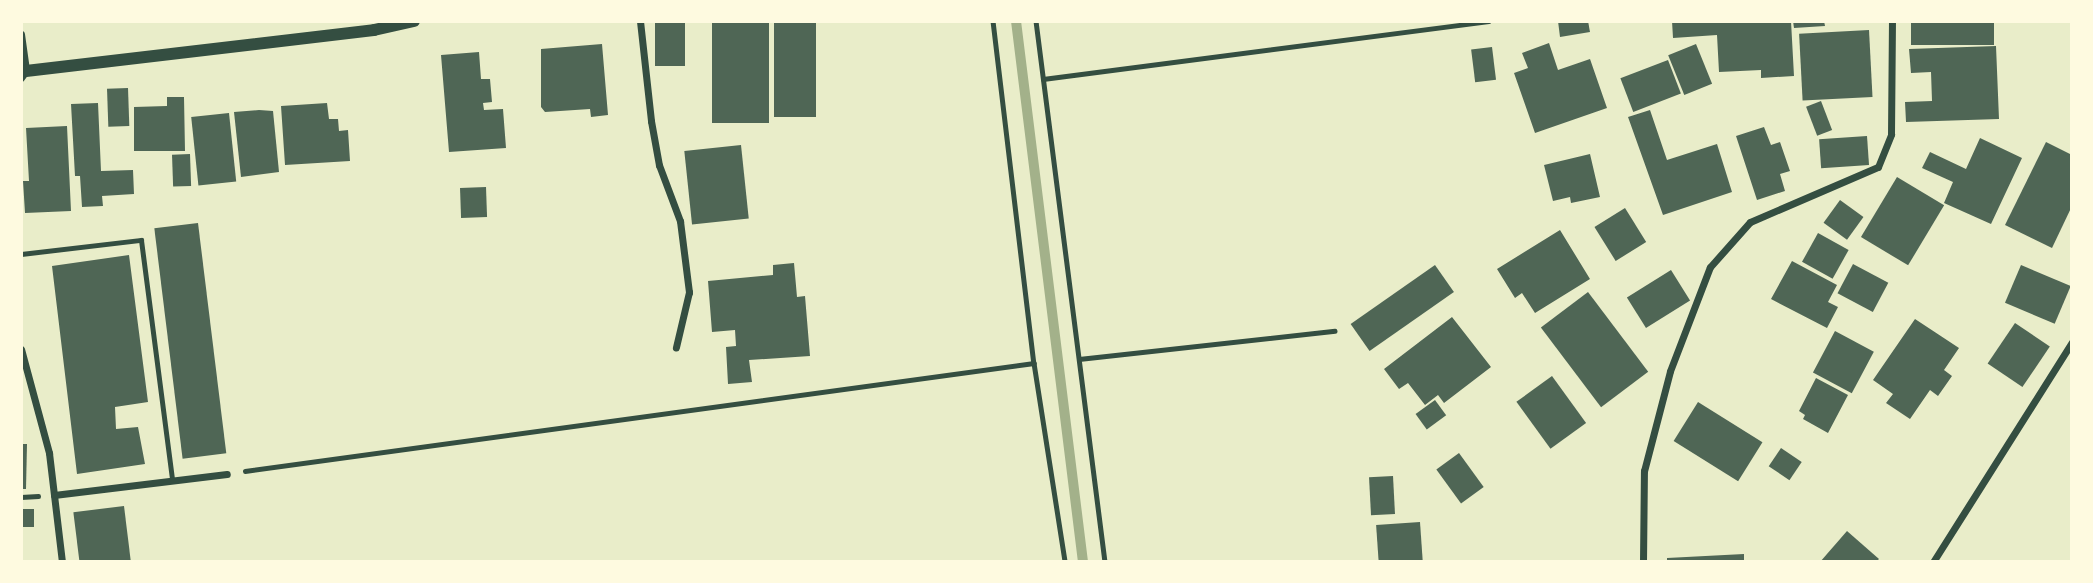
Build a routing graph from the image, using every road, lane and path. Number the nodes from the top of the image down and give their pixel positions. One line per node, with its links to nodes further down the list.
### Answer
1 (414, 21): 8 (street)
2 (640, 21): 13 (street)
3 (993, 21): 16 (path)
4 (1035, 21): 9 (path)
5 (1488, 21): 9 (path)
6 (1892, 21): 23 (street)
7 (21, 34): 8 (street)
8 (24, 75)
9 (1043, 79): 15 (path)
10 (21, 254): 18 (lane)
11 (1334, 331): 15 (path)
12 (2072, 342): 24 (street)
13 (676, 347)
14 (21, 349): 19 (street)
15 (1079, 359): 22 (path)
16 (1034, 363): 17 (path); 21 (path)
17 (227, 474): 18 (street)
18 (172, 480): 19 (street)
19 (54, 495): 20 (street)
20 (62, 562)
21 (1065, 562)
22 (1105, 562)
23 (1643, 562)
24 (1933, 562)

